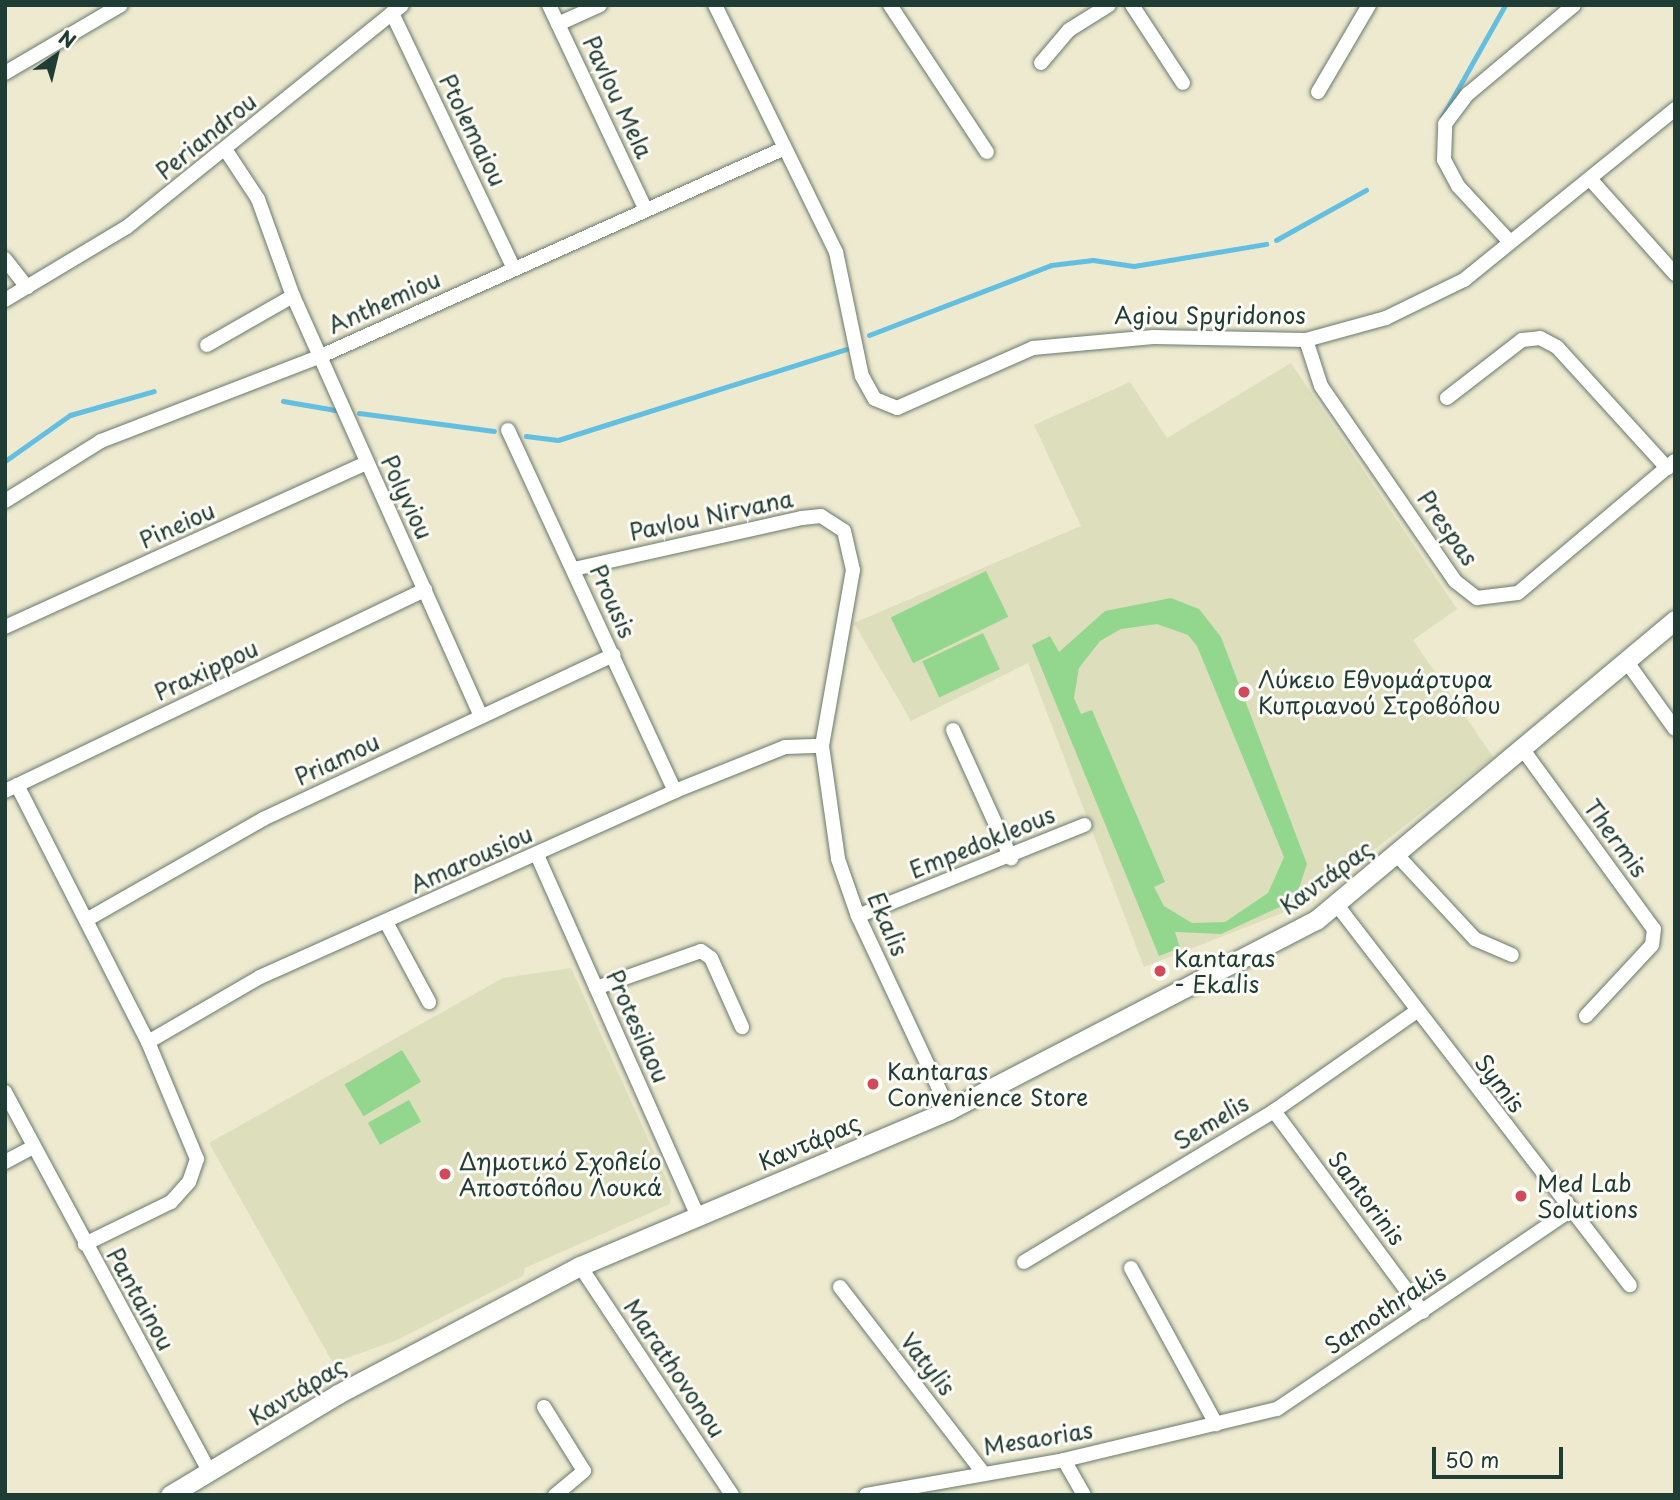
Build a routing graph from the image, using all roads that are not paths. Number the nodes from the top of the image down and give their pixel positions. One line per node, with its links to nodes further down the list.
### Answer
1 (121, 5): 13 (street)
2 (549, 5): 11 (street, Pavlou Mela)
3 (600, 5): 11 (street)
4 (715, 5): 17 (street)
5 (890, 5): 19 (street)
6 (1109, 5): 12 (street)
7 (1132, 5): 14 (street)
8 (1369, 5): 15 (street)
9 (1574, 5): 22 (street)
10 (397, 9): 18 (street, Periandrou); 24 (street, Ptolemaiou)
11 (558, 24): 21 (street, Pavlou Mela)
12 (1041, 63)
13 (5, 73)
14 (1183, 83)
15 (1318, 92)
16 (1675, 109): 20 (street, Agiou Spyridonos)
17 (785, 148): 21 (street, Anthemiou); 29 (street, Agiou Spyridonos)
18 (227, 152): 26 (street, Periandrou); 27 (street, Polyviou)
19 (986, 152)
20 (1591, 180): 22 (street, Agiou Spyridonos); 25 (street)
21 (645, 208): 24 (street, Anthemiou)
22 (1510, 242): 29 (street, Agiou Spyridonos)
23 (5, 259): 26 (street)
24 (513, 267): 31 (street, Anthemiou)
25 (1675, 274)
26 (27, 287): 28 (street, Periandrou)
27 (293, 296): 30 (street); 31 (street, Polyviou)
28 (5, 300)
29 (1306, 340): 35 (street, Prespas)
30 (207, 345)
31 (321, 356): 34 (street, Polyviou); 36 (street, Anthemiou)
32 (1447, 398): 35 (street)
33 (508, 430): 37 (street, Prousis)
34 (367, 463): 38 (street, Polyviou); 40 (street, Pineiou)
35 (1671, 465)
36 (5, 501)
37 (574, 569): 41 (street, Prousis); 46 (street, Pavlou Nirvana)
38 (425, 590): 43 (street, Polyviou); 48 (street, Praxippou)
39 (1675, 620): 42 (street, Καντάρας)
40 (6, 624)
41 (613, 655): 43 (street, Priamou); 49 (street, Prousis)
42 (1627, 662): 44 (street); 47 (street, Καντάρας)
43 (481, 716): 56 (street, Priamou)
44 (1675, 729)
45 (953, 730): 53 (street)
46 (822, 746): 49 (street, Amarousiou); 55 (street, Ekalis)
47 (1524, 751): 52 (street, Καντάρας); 62 (street, Thermis)
48 (11, 788): 56 (street)
49 (675, 791): 51 (street, Amarousiou)
50 (1084, 825): 53 (street, Empedokleous)
51 (537, 855): 57 (street, Amarousiou); 59 (street, Protesilaou)
52 (1397, 855): 54 (street, Καντάρας); 58 (street)
53 (1011, 858): 55 (street, Empedokleous)
54 (1337, 905): 61 (street, Symis); 66 (street, Καντάρας)
55 (858, 916): 66 (street, Ekalis)
56 (88, 919): 64 (street)
57 (386, 922): 60 (street); 64 (street, Amarousiou)
58 (1512, 956)
59 (596, 988): 63 (street); 71 (street, Protesilaou)
60 (429, 1002)
61 (1417, 1012): 67 (street, Semelis); 70 (street, Symis)
62 (1586, 1016)
63 (742, 1027)
64 (148, 1042): 72 (street)
65 (5, 1092): 68 (street, Pantainou)
66 (949, 1110): 71 (street, Καντάρας)
67 (1273, 1111): 73 (street, Semelis); 78 (street, Santorinis)
68 (31, 1148): 69 (street); 72 (street, Pantainou)
69 (5, 1162)
70 (1569, 1211): 76 (street, Symis); 78 (street, Samothrakis)
71 (697, 1215): 74 (street, Καντάρας)
72 (85, 1244): 83 (street, Pantainou)
73 (1024, 1262)
74 (580, 1266): 83 (street, Καντάρας); 86 (street, Marathovonou)
75 (1131, 1268): 80 (street)
76 (1630, 1285)
77 (840, 1287): 82 (street, Vatylis)
78 (1423, 1312): 80 (street, Samothrakis)
79 (544, 1407): 85 (street)
80 (1216, 1424): 81 (street, Mesaorias)
81 (1063, 1460): 82 (street, Mesaorias); 88 (street)
82 (981, 1470): 87 (street, Mesaorias)
83 (210, 1472): 84 (street, Καντάρας)
84 (170, 1495)
85 (555, 1495)
86 (732, 1495)
87 (866, 1495)
88 (1084, 1495)

